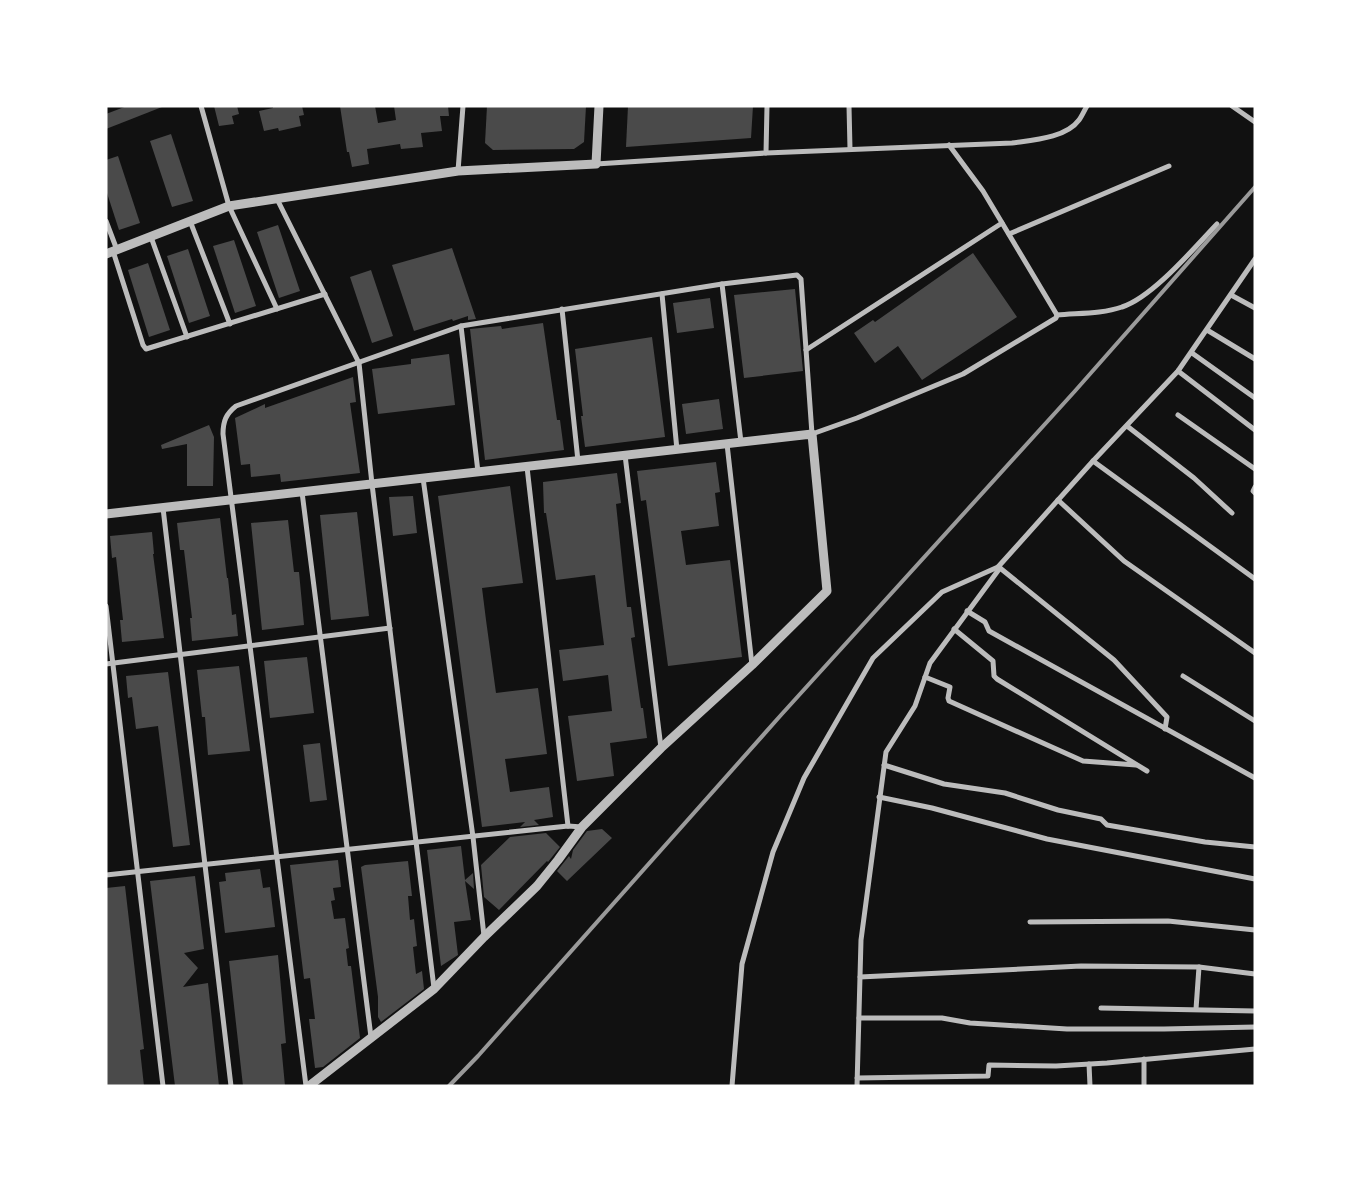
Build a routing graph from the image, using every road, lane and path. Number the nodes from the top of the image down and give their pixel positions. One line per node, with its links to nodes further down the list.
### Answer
1 (201, 106): 16 (street)
2 (463, 106): 14 (street)
3 (599, 106): 12 (street)
4 (767, 106): 11 (street)
5 (849, 106): 10 (street)
6 (1087, 106): 9 (street)
7 (1232, 106): 8 (street)
8 (1255, 122)
9 (949, 145): 10 (street); 19 (street)
10 (850, 149): 11 (street)
11 (766, 153): 12 (street)
12 (596, 164): 14 (street)
13 (1169, 166): 21 (street)
14 (458, 170): 15 (street)
15 (278, 198): 16 (street); 26 (street)
16 (229, 206): 18 (street); 30 (street)
17 (106, 221): 23 (street)
18 (190, 221): 22 (street); 33 (street)
19 (1002, 224): 21 (street); 37 (street)
20 (1217, 224): 32 (street)
21 (1009, 234): 32 (street)
22 (151, 237): 23 (street); 36 (street)
23 (112, 252): 36 (street)
24 (1254, 262): 28 (street)
25 (722, 284): 27 (street); 37 (street); 47 (street)
26 (325, 294): 30 (street); 40 (street)
27 (662, 294): 31 (street); 49 (street)
28 (1231, 295): 29 (street); 35 (street)
29 (1255, 308)
30 (277, 309): 33 (street)
31 (562, 309): 34 (street); 51 (street)
32 (1057, 315): 46 (street)
33 (230, 324): 36 (street)
34 (461, 326): 40 (street); 55 (street)
35 (1207, 330): 38 (street); 39 (street)
36 (187, 338)
37 (806, 350): 46 (street)
38 (1192, 353): 41 (street); 42 (street)
39 (1255, 359)
40 (360, 363): 57 (street); 61 (street)
41 (1178, 371): 44 (street); 45 (street)
42 (1255, 398)
43 (1178, 415): 54 (street)
44 (1127, 426): 52 (street); 64 (street)
45 (1255, 430)
46 (812, 434): 47 (street); 78 (street)
47 (741, 442): 48 (street)
48 (727, 444): 49 (street); 78 (street)
49 (677, 450): 50 (street)
50 (625, 455): 51 (street); 83 (street)
51 (578, 461): 53 (street)
52 (1093, 461): 62 (street); 67 (street)
53 (527, 467): 55 (street); 89 (street)
54 (1255, 469)
55 (478, 472): 56 (street)
56 (423, 478): 57 (street); 91 (street)
57 (372, 484): 59 (street); 70 (street)
58 (1255, 487): 60 (street)
59 (302, 492): 61 (street); 72 (street)
60 (1255, 493)
61 (231, 500): 63 (street); 73 (street)
62 (1058, 500): 66 (street); 75 (street)
63 (163, 508): 65 (street); 74 (street)
64 (1232, 513)
65 (106, 514)
66 (999, 568): 69 (street); 82 (street); 120 (street)
67 (1255, 579)
68 (106, 606): 76 (street)
69 (968, 611): 71 (street); 82 (street)
70 (390, 628): 72 (street); 92 (street)
71 (954, 629): 80 (street); 85 (street)
72 (319, 637): 73 (street); 94 (street)
73 (250, 646): 74 (street); 95 (street)
74 (180, 654): 76 (street); 96 (street)
75 (1255, 654)
76 (113, 663): 77 (street); 97 (street)
77 (106, 664)
78 (752, 665): 83 (street)
79 (1183, 676): 81 (street)
80 (925, 677): 84 (street); 85 (street)
81 (1255, 721)
82 (1165, 729): 87 (street)
83 (660, 748): 90 (street)
84 (884, 765): 88 (street); 93 (street)
85 (1138, 766): 86 (street)
86 (1147, 771)
87 (1255, 778)
88 (879, 798): 99 (street); 105 (street)
89 (568, 826): 90 (street); 91 (street)
90 (582, 827): 102 (street)
91 (472, 837): 92 (street); 102 (street)
92 (416, 843): 94 (street); 106 (street)
93 (1255, 847)
94 (348, 850): 95 (street); 112 (street)
95 (276, 857): 96 (street); 119 (street)
96 (205, 865): 97 (street); 118 (street)
97 (137, 872): 98 (street); 117 (street)
98 (106, 876)
99 (1255, 879)
100 (1030, 922): 101 (street)
101 (1255, 930)
102 (484, 937): 106 (street)
103 (1198, 967): 104 (street); 105 (street); 108 (street)
104 (1255, 974)
105 (860, 977): 110 (street)
106 (434, 989): 112 (street)
107 (1101, 1008): 108 (street)
108 (1196, 1009): 109 (street)
109 (1255, 1011)
110 (859, 1018): 111 (street); 116 (street)
111 (1255, 1027)
112 (371, 1037): 119 (street)
113 (1255, 1049): 114 (street)
114 (1144, 1059): 115 (street); 123 (street)
115 (1089, 1064): 116 (street); 122 (street)
116 (857, 1078): 121 (street)
117 (163, 1086)
118 (232, 1086)
119 (308, 1086)
120 (732, 1086)
121 (857, 1086)
122 (1090, 1086)
123 (1144, 1086)

